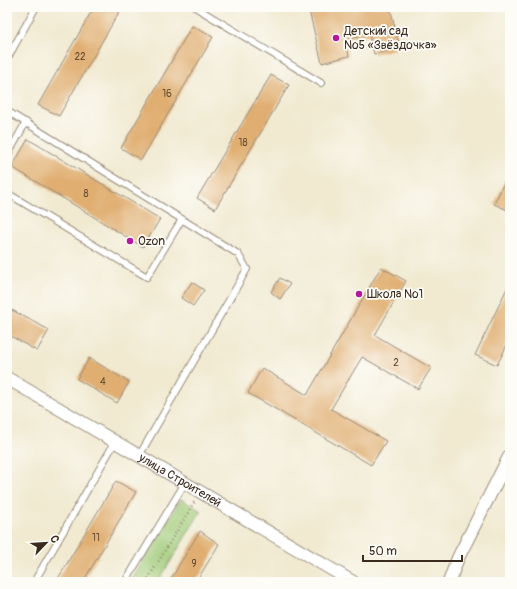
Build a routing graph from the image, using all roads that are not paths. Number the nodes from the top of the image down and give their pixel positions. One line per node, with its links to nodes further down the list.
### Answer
1 (36, 7): 3 (lane)
2 (195, 7): 4 (lane)
3 (7, 59)
4 (321, 83)
5 (7, 111): 6 (lane)
6 (26, 122): 7 (lane); 9 (lane)
7 (7, 156)
8 (7, 193): 9 (lane)
9 (182, 219): 13 (lane)
10 (7, 378): 11 (street, улица Строителей)
11 (115, 442): 13 (street, улица Строителей); 15 (lane)
12 (510, 455): 18 (street)
13 (139, 456): 14 (street, улица Строителей)
14 (185, 483): 16 (lane); 17 (street, улица Строителей)
15 (34, 582)
16 (125, 582)
17 (353, 582)
18 (449, 582)

